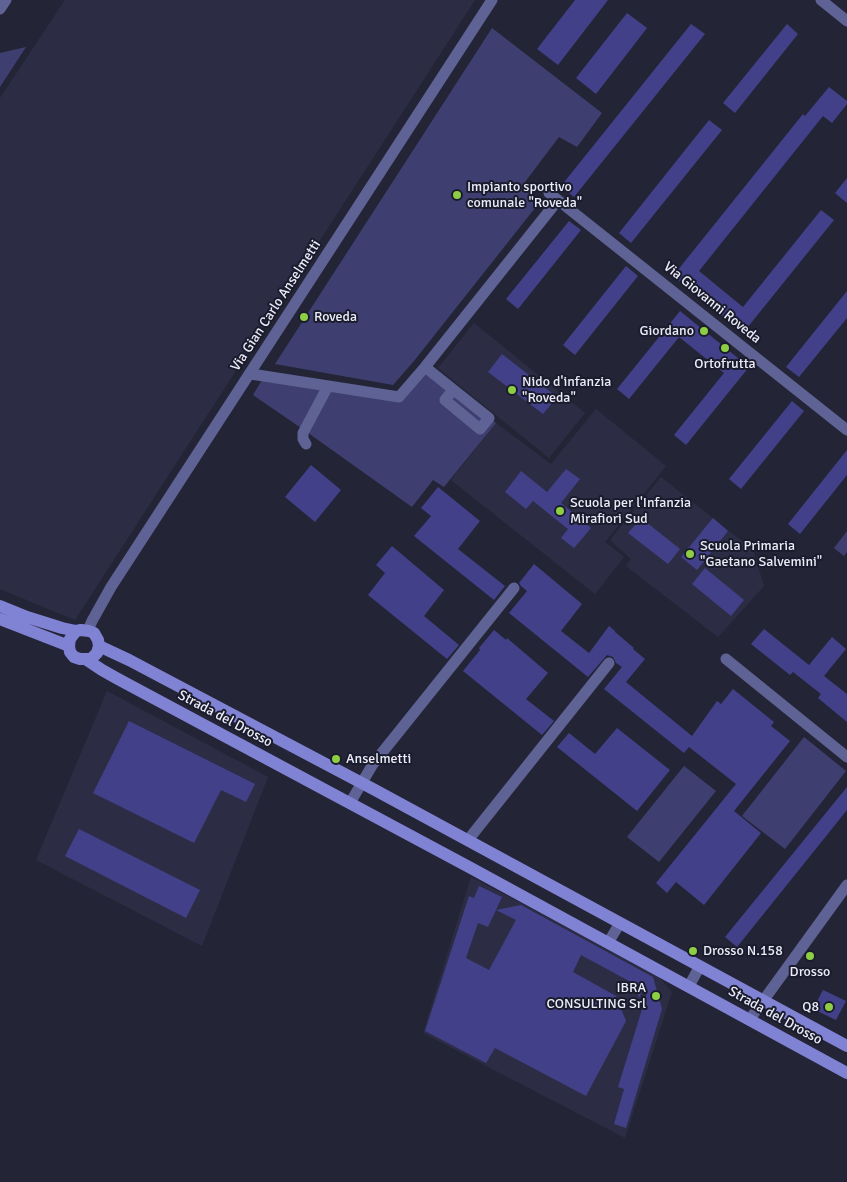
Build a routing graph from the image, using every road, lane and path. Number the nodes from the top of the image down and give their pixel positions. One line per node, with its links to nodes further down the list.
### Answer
1 (6, 0): 4 (street)
2 (492, 0): 7 (street, Via Gian Carlo Anselmetti)
3 (821, 0): 5 (street)
4 (0, 10)
5 (847, 21)
6 (425, 367): 8 (street, Via Giovanni Roveda); 9 (street); 10 (street, Via Giovanni Roveda)
7 (250, 374): 8 (street, Via Giovanni Roveda); 15 (street, Via Gian Carlo Anselmetti)
8 (328, 386): 11 (street)
9 (453, 390)
10 (847, 430)
11 (306, 444)
12 (514, 588): 22 (street)
13 (0, 606): 15 (street)
14 (0, 619): 16 (street)
15 (82, 631): 16 (street); 17 (street)
16 (69, 646): 19 (street)
17 (99, 646): 19 (street); 22 (street, Strada del Drosso)
18 (726, 659): 21 (street)
19 (87, 660): 23 (street, Strada del Drosso)
20 (609, 663): 24 (street)
21 (847, 757)
22 (361, 783): 23 (street); 24 (street, Strada del Drosso)
23 (350, 803): 27 (street, Strada del Drosso)
24 (468, 840): 26 (street, Strada del Drosso)
25 (847, 885): 30 (street)
26 (620, 923): 27 (street); 28 (street, Strada del Drosso)
27 (608, 943): 29 (street, Strada del Drosso)
28 (700, 966): 29 (street); 30 (street, Strada del Drosso)
29 (689, 986): 31 (street, Strada del Drosso)
30 (764, 1000): 31 (street); 32 (street, Strada del Drosso)
31 (750, 1019): 33 (street, Strada del Drosso)
32 (847, 1046)
33 (847, 1073)

